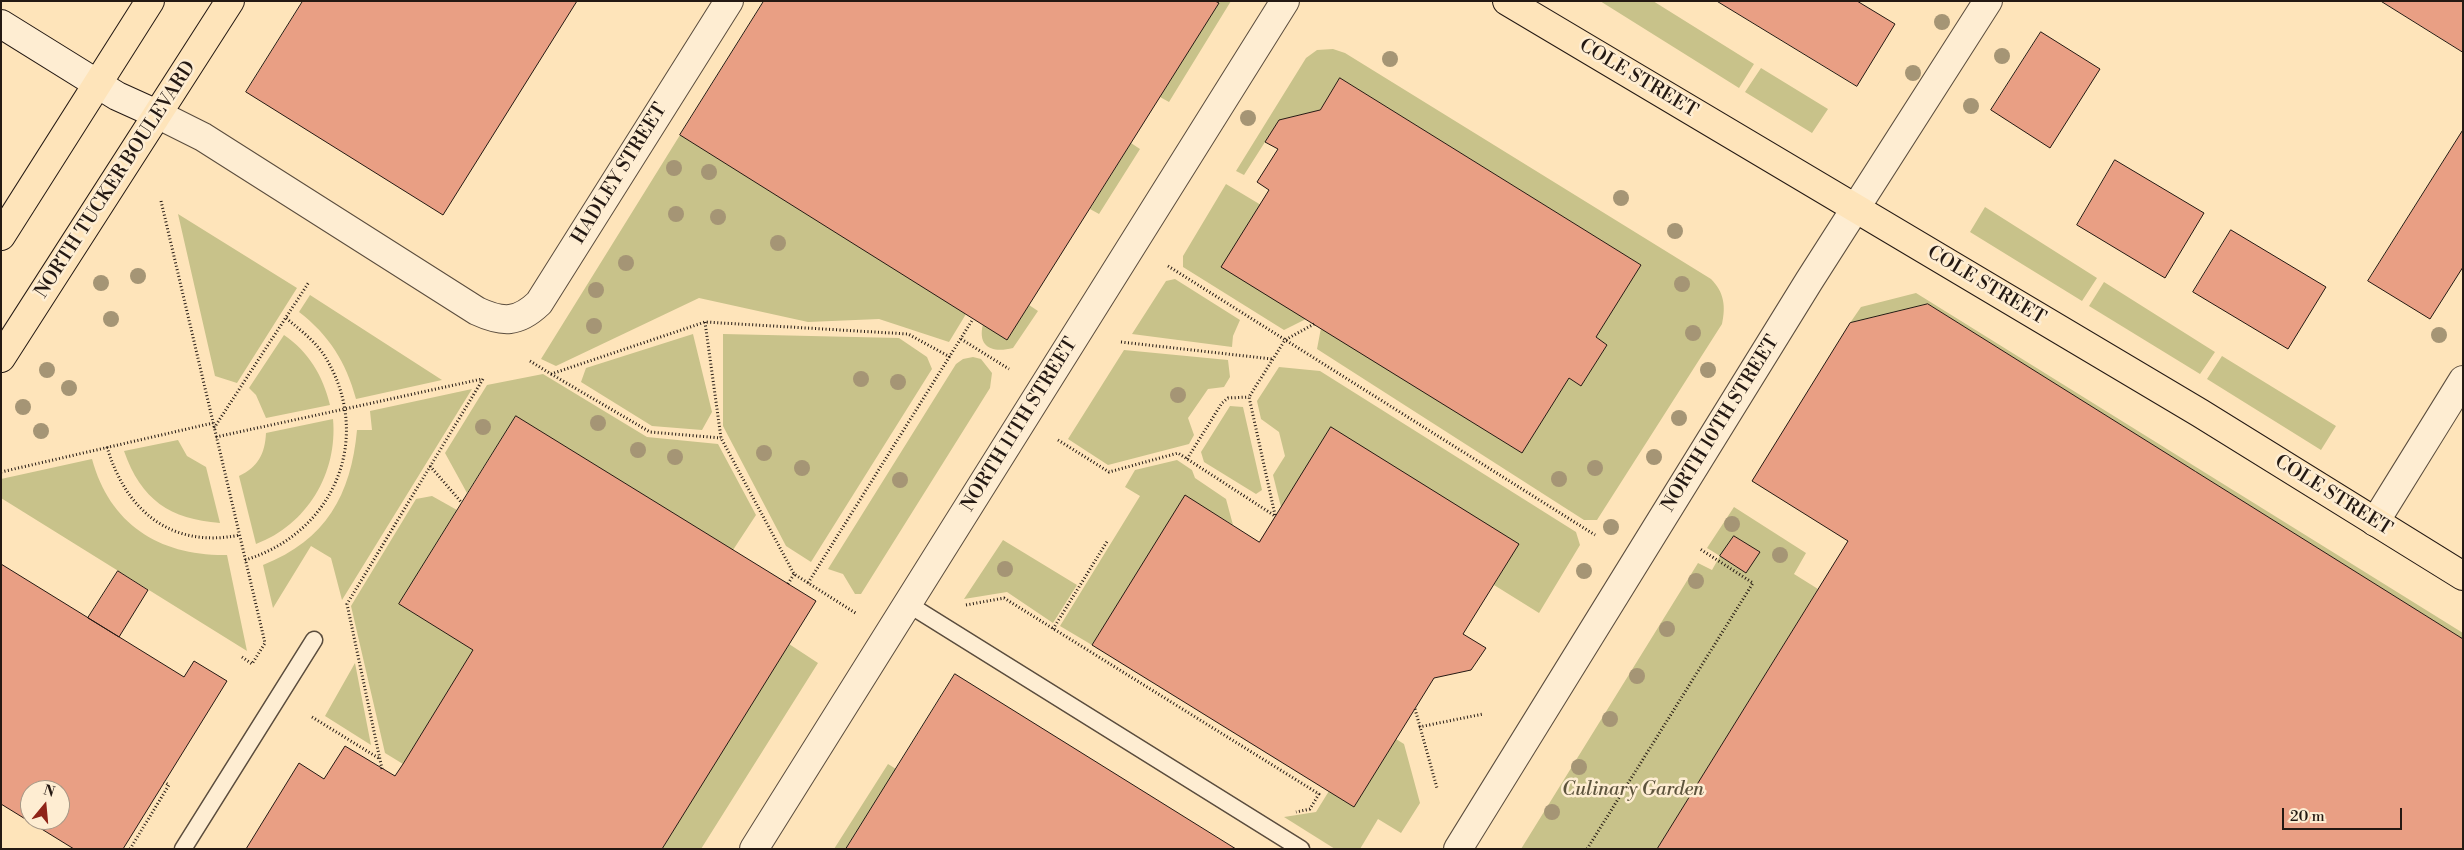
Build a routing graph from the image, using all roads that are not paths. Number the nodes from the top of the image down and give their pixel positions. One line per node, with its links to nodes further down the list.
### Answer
1 (150, 1): 8 (main road)
2 (230, 1): 9 (main road, NORTH TUCKER BOULEVARD)
3 (729, 1): 9 (street, HADLEY STREET)
4 (1286, 1): 16 (street, NORTH 11TH STREET)
5 (1507, 1): 10 (main road, COLE STREET)
6 (1988, 1): 10 (street, NORTH 10TH STREET)
7 (1, 24): 8 (street)
8 (98, 84): 9 (street); 11 (main road)
9 (159, 115): 12 (main road, NORTH TUCKER BOULEVARD)
10 (1856, 208): 14 (main road, COLE STREET); 21 (street, NORTH 10TH STREET)
11 (1, 236)
12 (1, 358)
13 (2463, 380): 14 (street)
14 (2375, 522): 15 (main road, COLE STREET)
15 (2463, 576)
16 (908, 604): 19 (street, NORTH 11TH STREET); 20 (lane)
17 (314, 640): 18 (lane)
18 (183, 849)
19 (754, 849)
20 (1301, 849)
21 (1458, 849)

